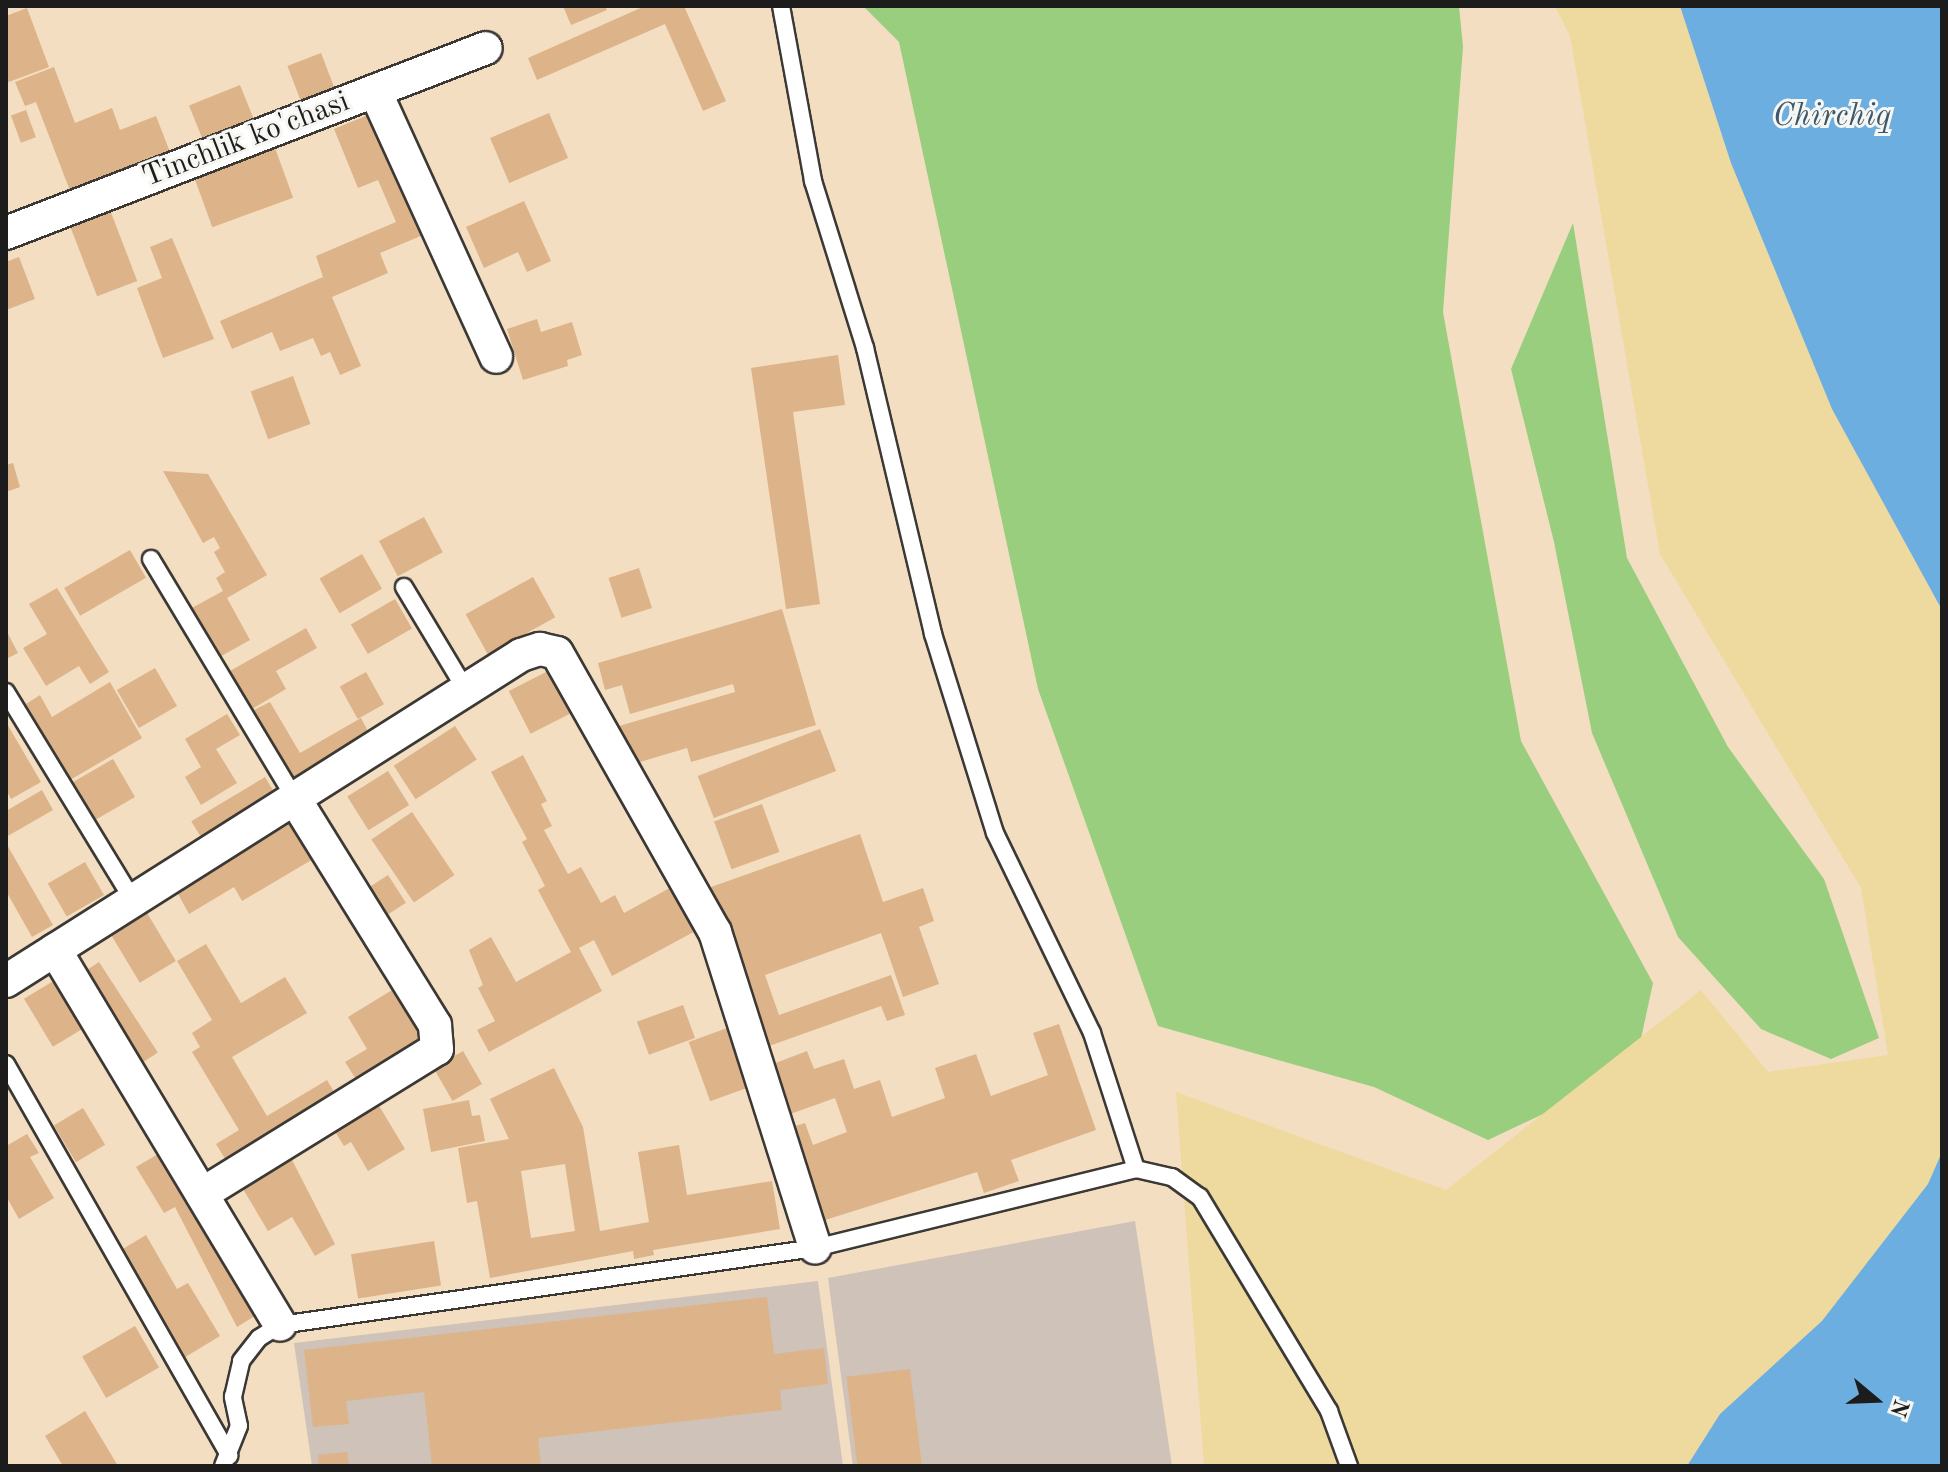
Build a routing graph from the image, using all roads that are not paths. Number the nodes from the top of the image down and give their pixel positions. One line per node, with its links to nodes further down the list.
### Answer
1 (781, 6): 15 (lane)
2 (486, 48): 3 (street, Tinchlik ko'chasi)
3 (375, 91): 4 (street, Tinchlik ko'chasi); 5 (street)
4 (6, 233)
5 (496, 357)
6 (151, 559): 10 (lane)
7 (404, 587): 8 (lane)
8 (466, 690): 10 (street); 17 (street)
9 (6, 692): 11 (lane)
10 (295, 799): 11 (street); 16 (street)
11 (133, 900): 12 (street)
12 (55, 950): 13 (street); 16 (street)
13 (6, 981)
14 (6, 1064): 19 (lane)
15 (1136, 1169): 17 (lane); 20 (lane)
16 (202, 1194): 18 (street)
17 (815, 1248): 18 (lane)
18 (280, 1325): 19 (lane)
19 (226, 1461)
20 (1349, 1466)

